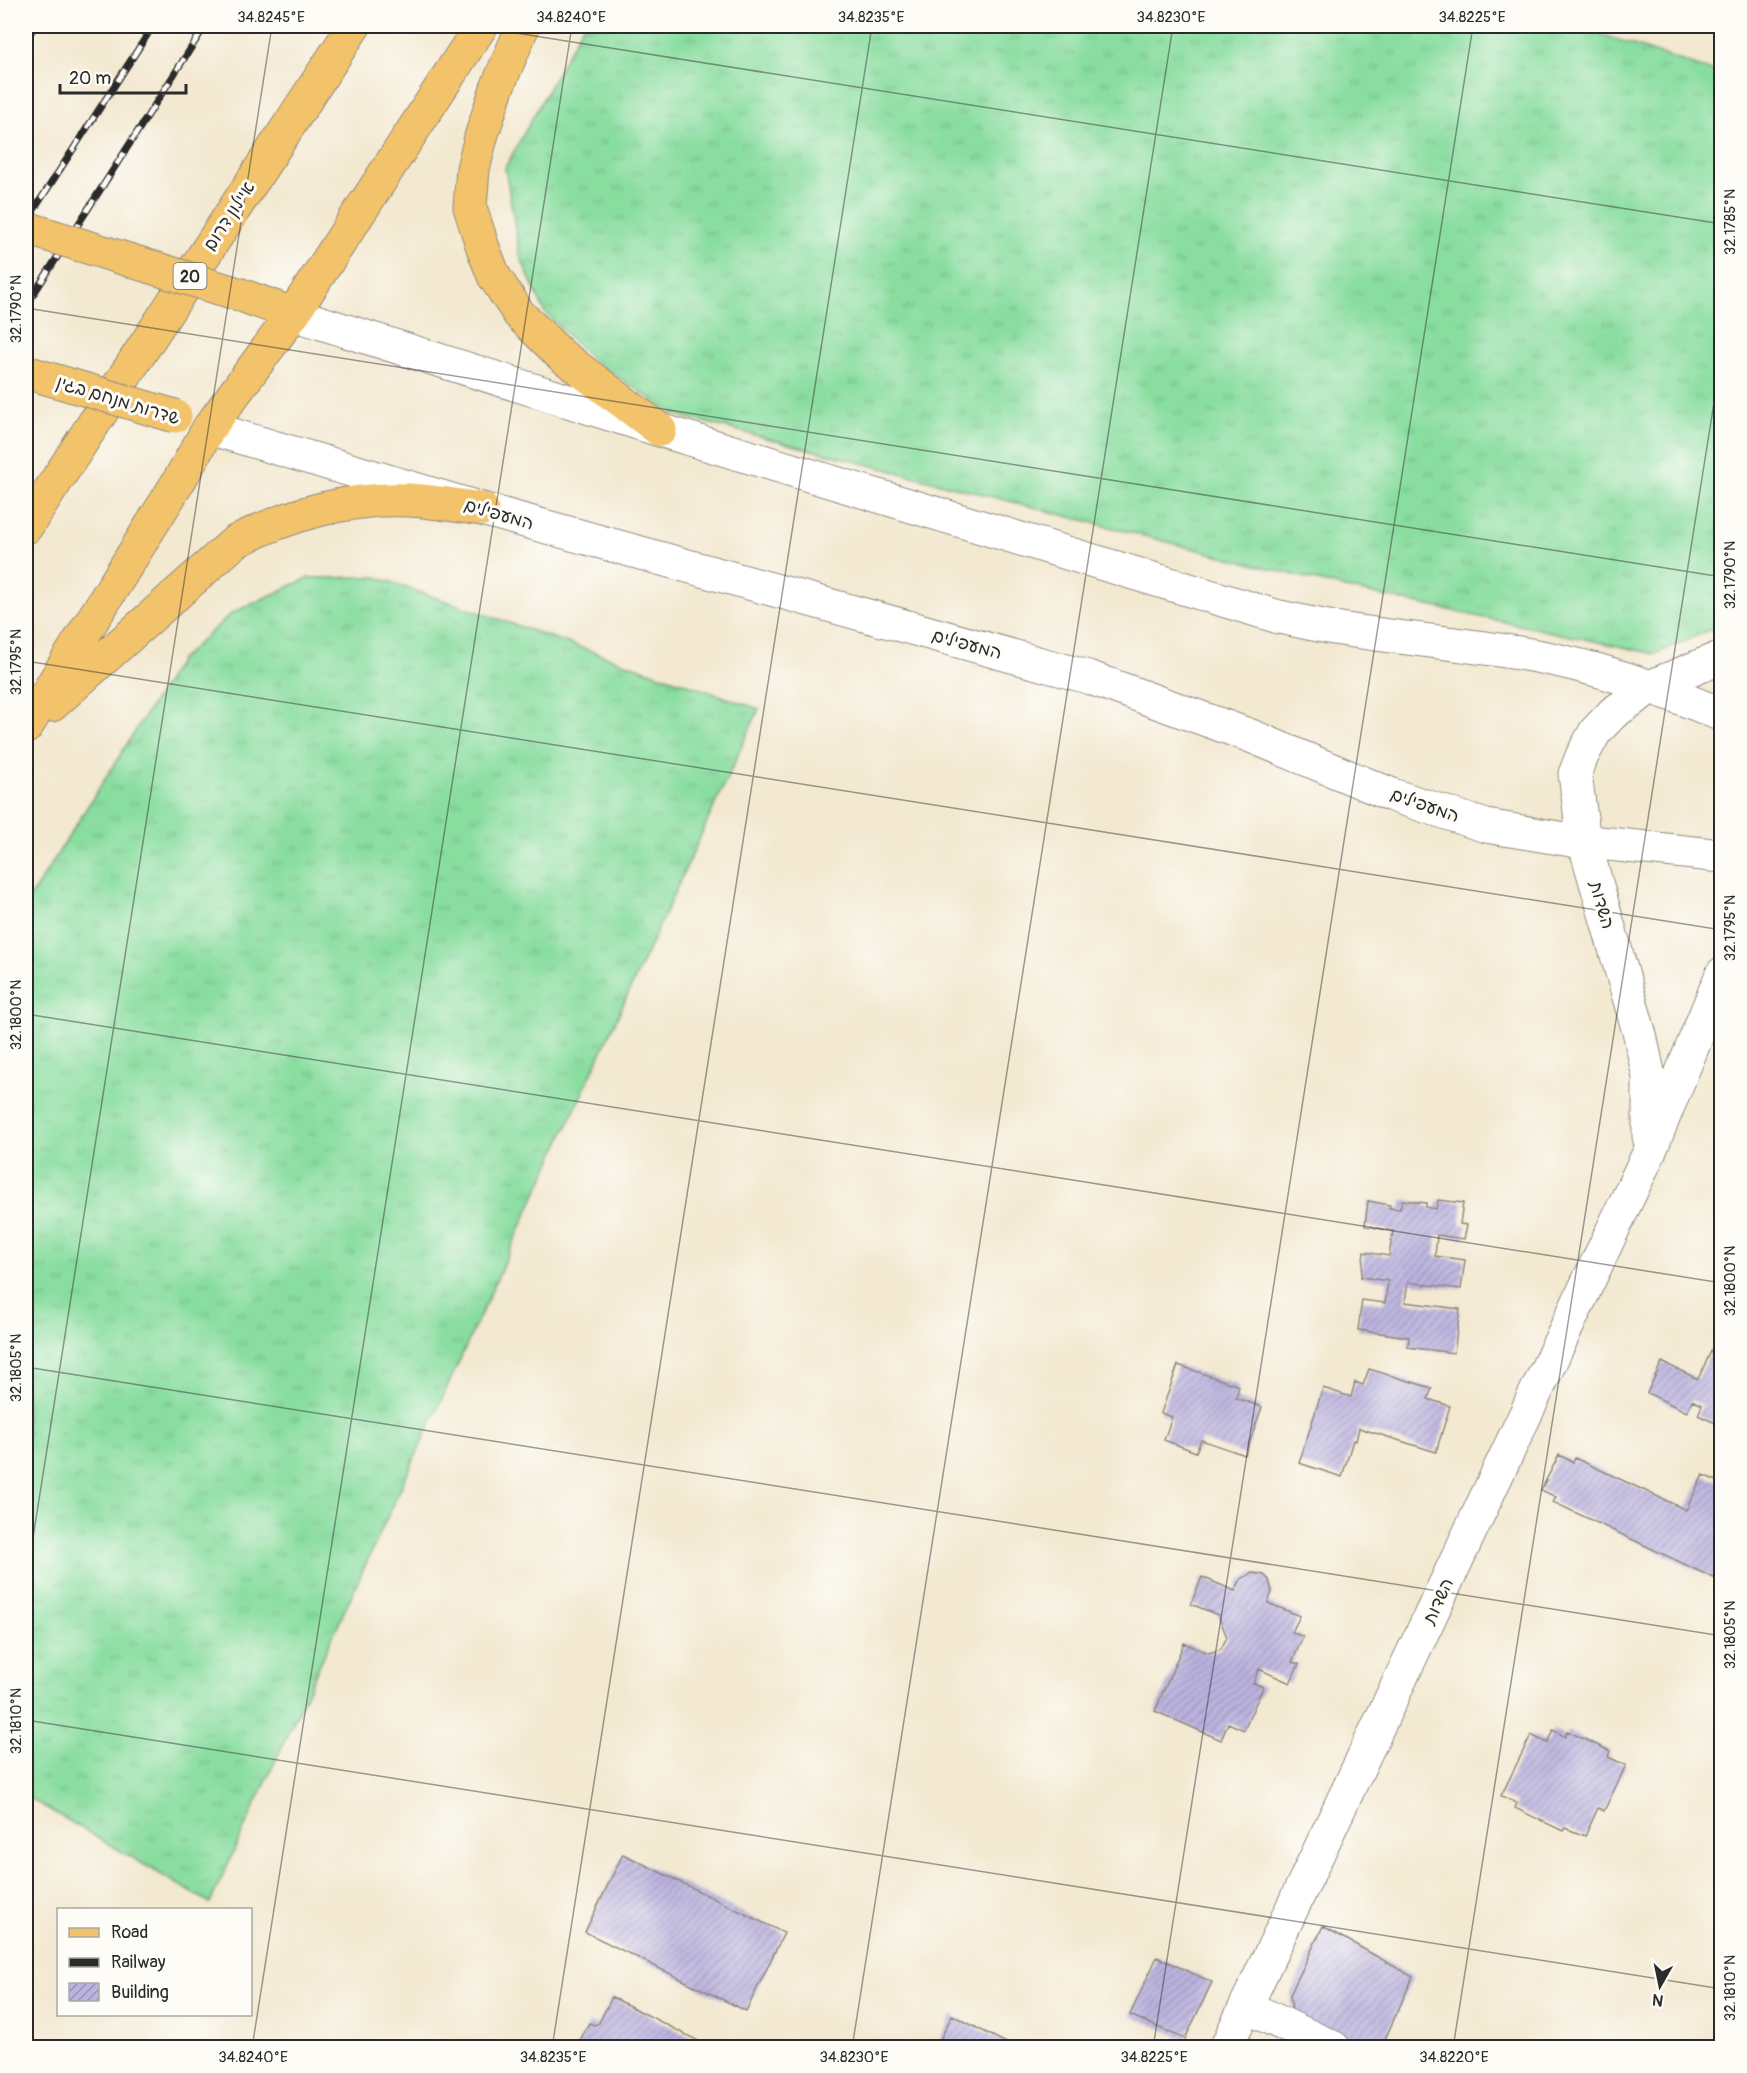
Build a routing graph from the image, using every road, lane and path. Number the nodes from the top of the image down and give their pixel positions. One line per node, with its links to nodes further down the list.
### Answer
1 (354, 26): 10 (main road, איילון דרום / 20)
2 (481, 26): 5 (main road)
3 (523, 26): 8 (main road)
4 (26, 228): 5 (main road, bridge)
5 (293, 314): 7 (main road); 8 (street)
6 (26, 372): 7 (main road, שדרות מנחם בגין, bridge)
7 (209, 428): 9 (street, המעפילים); 14 (main road)
8 (660, 430): 12 (street)
9 (482, 509): 14 (main road); 15 (street, המעפילים)
10 (26, 527)
11 (1722, 657): 12 (street, השדות)
12 (1652, 686): 13 (street); 15 (street, השדות)
13 (1722, 715)
14 (26, 727)
15 (1584, 842): 16 (street, המעפילים); 18 (street, השדות)
16 (1722, 856)
17 (1722, 974): 18 (street, השדות)
18 (1649, 1153): 19 (street, השדות)
19 (1247, 2007): 20 (street, השדות); 21 (street)
20 (1226, 2048)
21 (1334, 2048)

